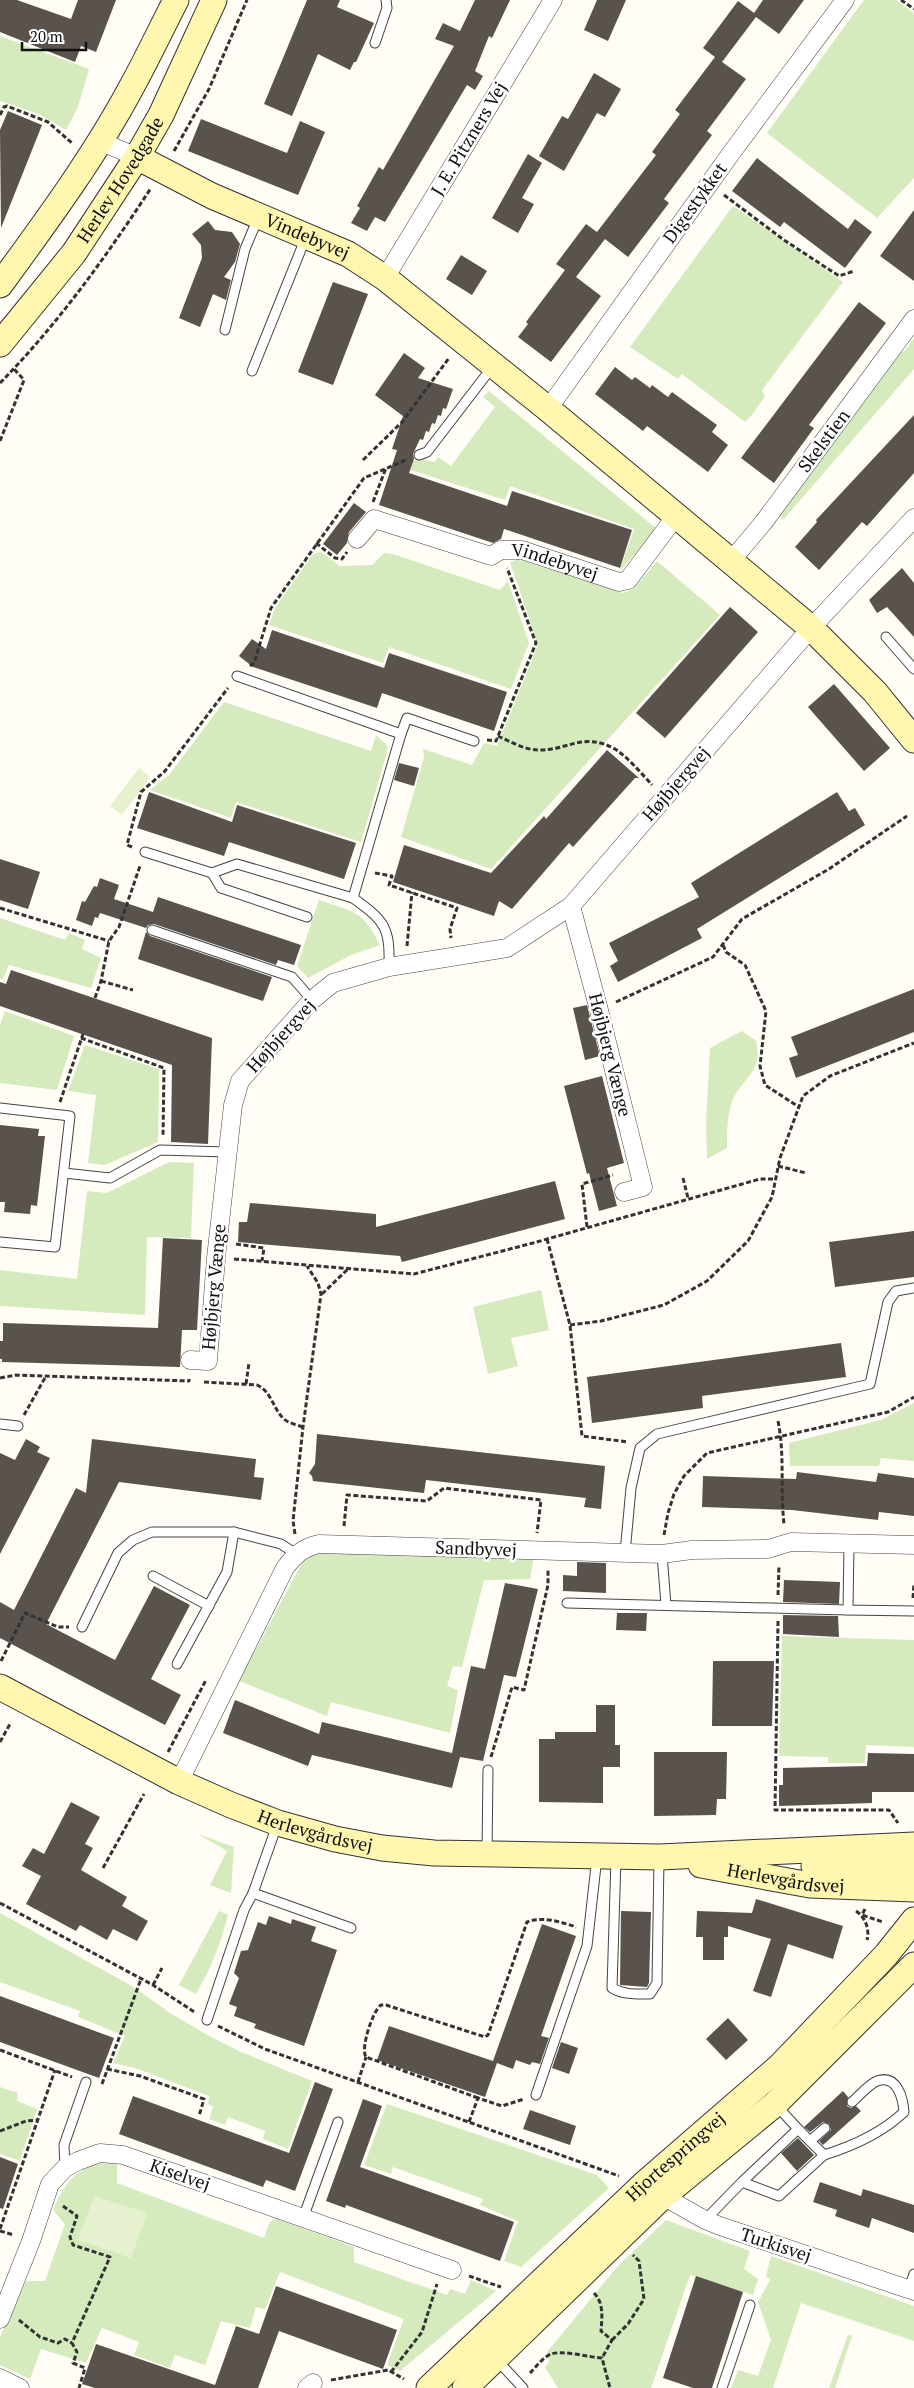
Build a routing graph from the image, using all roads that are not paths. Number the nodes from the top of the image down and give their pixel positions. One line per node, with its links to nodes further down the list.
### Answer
1 (176, 0): 7 (street)
2 (214, 0): 8 (street, Herlev Hovedgade)
3 (386, 0): 6 (lane)
4 (553, 0): 11 (street, J. E. Pitzners Vej)
5 (845, 0): 18 (street, Digestykket)
6 (375, 43)
7 (99, 141): 8 (street, Vindebyvej); 12 (street)
8 (137, 158): 9 (street, Vindebyvej); 15 (street, Herlev Hovedgade)
9 (259, 216): 10 (street, Vindebyvej); 14 (lane)
10 (307, 235): 11 (street, Vindebyvej); 17 (lane)
11 (385, 278): 16 (street, Vindebyvej)
12 (0, 285)
13 (914, 319): 23 (street, Skelstien)
14 (225, 330)
15 (0, 344)
16 (494, 364): 18 (street, Vindebyvej); 19 (lane)
17 (252, 371)
18 (548, 409): 20 (street, Vindebyvej)
19 (419, 455)
20 (676, 516): 22 (street, Vindebyvej); 23 (street, Vindebyvej)
21 (914, 518): 24 (street, Højbjergvej)
22 (357, 539)
23 (732, 561): 24 (street, Vindebyvej)
24 (811, 628): 29 (street, Vindebyvej); 34 (street, Højbjergvej)
25 (886, 637): 26 (lane)
26 (914, 669)
27 (238, 676): 28 (lane)
28 (401, 734): 30 (lane); 33 (lane)
29 (914, 740)
30 (474, 741)
31 (145, 852): 32 (lane)
32 (212, 873): 33 (lane); 35 (lane)
33 (353, 898): 37 (lane)
34 (571, 906): 37 (street, Højbjergvej); 42 (street, Højbjerg Vænge)
35 (307, 917)
36 (152, 930): 38 (lane)
37 (389, 967): 38 (street, Højbjergvej)
38 (312, 1000): 40 (street, Højbjergvej)
39 (0, 1108): 41 (lane)
40 (227, 1152): 41 (lane); 45 (street, Højbjerg Vænge)
41 (64, 1173): 43 (lane)
42 (624, 1192)
43 (0, 1242)
44 (914, 1288): 52 (lane)
45 (190, 1360)
46 (0, 1424): 47 (lane)
47 (18, 1426)
48 (234, 1532): 53 (lane); 57 (lane); 60 (lane)
49 (849, 1544): 50 (street, Sandbyvej); 51 (street, Sandbyvej); 58 (lane)
50 (914, 1545)
51 (663, 1546): 52 (street, Sandbyvej); 56 (lane)
52 (625, 1553): 53 (street, Sandbyvej)
53 (296, 1554): 63 (street)
54 (153, 1576): 57 (lane)
55 (568, 1603): 56 (lane)
56 (666, 1605): 58 (lane)
57 (209, 1606): 61 (lane)
58 (848, 1610): 59 (lane)
59 (914, 1611)
60 (82, 1627)
61 (177, 1664)
62 (0, 1687): 63 (street, Herlevgårdsvej)
63 (167, 1767): 65 (street, Herlevgårdsvej)
64 (488, 1770): 67 (lane)
65 (278, 1823): 67 (street, Herlevgårdsvej); 73 (lane)
66 (908, 1836): 69 (street, Herlevgårdsvej)
67 (486, 1853): 68 (street, Herlevgårdsvej)
68 (607, 1855): 69 (street, Herlevgårdsvej); 69 (lane); 80 (lane)
69 (660, 1857): 71 (street, Herlevgårdsvej)
70 (914, 1866): 71 (street)
71 (744, 1873): 72 (street, Herlevgårdsvej)
72 (914, 1889)
73 (253, 1893): 75 (lane); 78 (lane)
74 (914, 1920): 90 (street, Hjortespringvej)
75 (351, 1928)
76 (914, 1965): 82 (street, Hjortespringvej)
77 (914, 1989): 82 (street)
78 (207, 2020)
79 (86, 2082): 88 (lane)
80 (536, 2095)
81 (852, 2102): 87 (lane)
82 (775, 2104): 85 (lane); 90 (street, Hjortespringvej)
83 (338, 2122): 91 (lane)
84 (825, 2128): 86 (lane)
85 (798, 2129): 86 (lane); 89 (lane)
86 (810, 2141): 87 (lane)
87 (824, 2156): 89 (lane)
88 (65, 2168): 91 (street, Kiselvej); 96 (street, Kiselvej)
89 (742, 2182): 92 (lane)
90 (654, 2190): 92 (street, Turkisvej); 97 (street, Hjortespringvej); 97 (street, Hjortespringvej)
91 (303, 2218): 93 (street, Kiselvej)
92 (706, 2220): 94 (street, Turkisvej)
93 (447, 2269)
94 (912, 2285)
95 (750, 2305): 103 (lane)
96 (3, 2314)
97 (488, 2351): 99 (lane); 101 (street, Hjortespringvej); 102 (street, Hjortespringvej)
98 (0, 2378): 100 (street)
99 (521, 2386)
100 (20, 2388)
101 (429, 2388)
102 (466, 2388)
103 (722, 2388)

